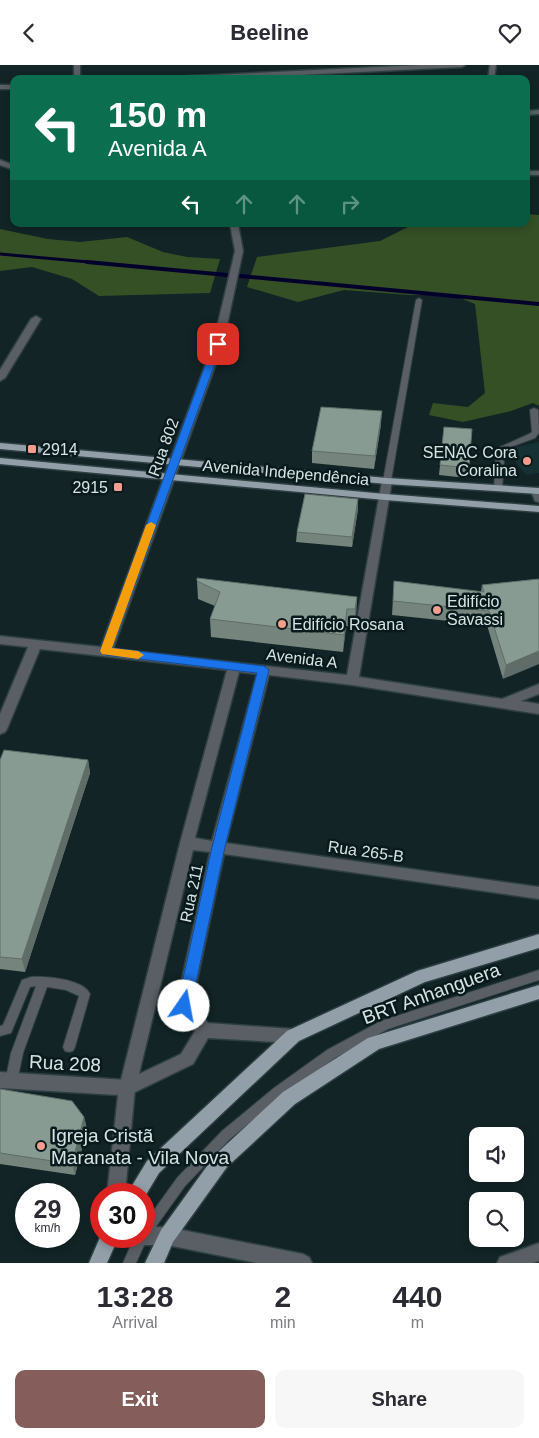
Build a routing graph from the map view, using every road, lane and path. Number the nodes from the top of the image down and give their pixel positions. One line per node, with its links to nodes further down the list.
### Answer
1 (462, 65): 2 (street)
2 (438, 66): 3 (street)
3 (318, 72): 4 (street)
4 (230, 75)
5 (235, 227): 12 (street, Rua 802)
6 (419, 300): 14 (lane)
7 (36, 319): 8 (street)
8 (0, 378)
9 (534, 410): 15 (lane)
10 (0, 446): 12 (main road, Avenida Independência)
11 (0, 461): 13 (main road, Avenida Independência)
12 (174, 462): 13 (street, Rua 802); 14 (main road, Avenida Independência)
13 (169, 477): 17 (main road, Avenida Independência); 21 (street, Rua 802)
14 (387, 481): 15 (main road, Avenida Independência); 17 (street)
15 (498, 489): 16 (main road, Avenida Independência)
16 (538, 493)
17 (385, 497): 18 (main road, Avenida Independência); 24 (street)
18 (539, 509)
19 (0, 640): 20 (street, Avenida A)
20 (36, 644): 21 (street, Avenida A); 28 (street)
21 (106, 651): 22 (street, Avenida A)
22 (234, 666): 23 (street, Avenida A); 29 (street, Rua 211)
23 (264, 670): 24 (street, Avenida A); 30 (street, Rua 211)
24 (352, 680): 26 (street, Avenida A)
25 (539, 689): 26 (street)
26 (504, 703): 27 (street, Avenida A)
27 (539, 709)
28 (0, 729)
29 (187, 843): 30 (street, Rua 265-B); 41 (street, Rua 211)
30 (218, 847): 31 (street, Rua 265-B); 36 (street, Rua 211)
31 (539, 893)
32 (539, 941): 38 (main road)
33 (539, 975): 44 (lane, BRT Anhanguera)
34 (43, 982): 37 (lane); 39 (lane); 40 (lane)
35 (539, 991): 46 (main road)
36 (204, 1030): 38 (street); 41 (street)
37 (0, 1031)
38 (293, 1036): 43 (main road)
39 (69, 1047)
40 (5, 1081): 41 (street, Rua 208)
41 (127, 1088): 42 (street, Rua 211)
42 (117, 1183)
43 (143, 1183)
44 (155, 1217)
45 (155, 1236): 46 (street)
46 (167, 1236): 52 (main road); 53 (street)
47 (105, 1248): 50 (main road)
48 (136, 1248): 51 (lane, BRT Anhanguera)
49 (539, 1252): 54 (street)
50 (98, 1263)
51 (129, 1263)
52 (154, 1263)
53 (303, 1263)
54 (506, 1263)

